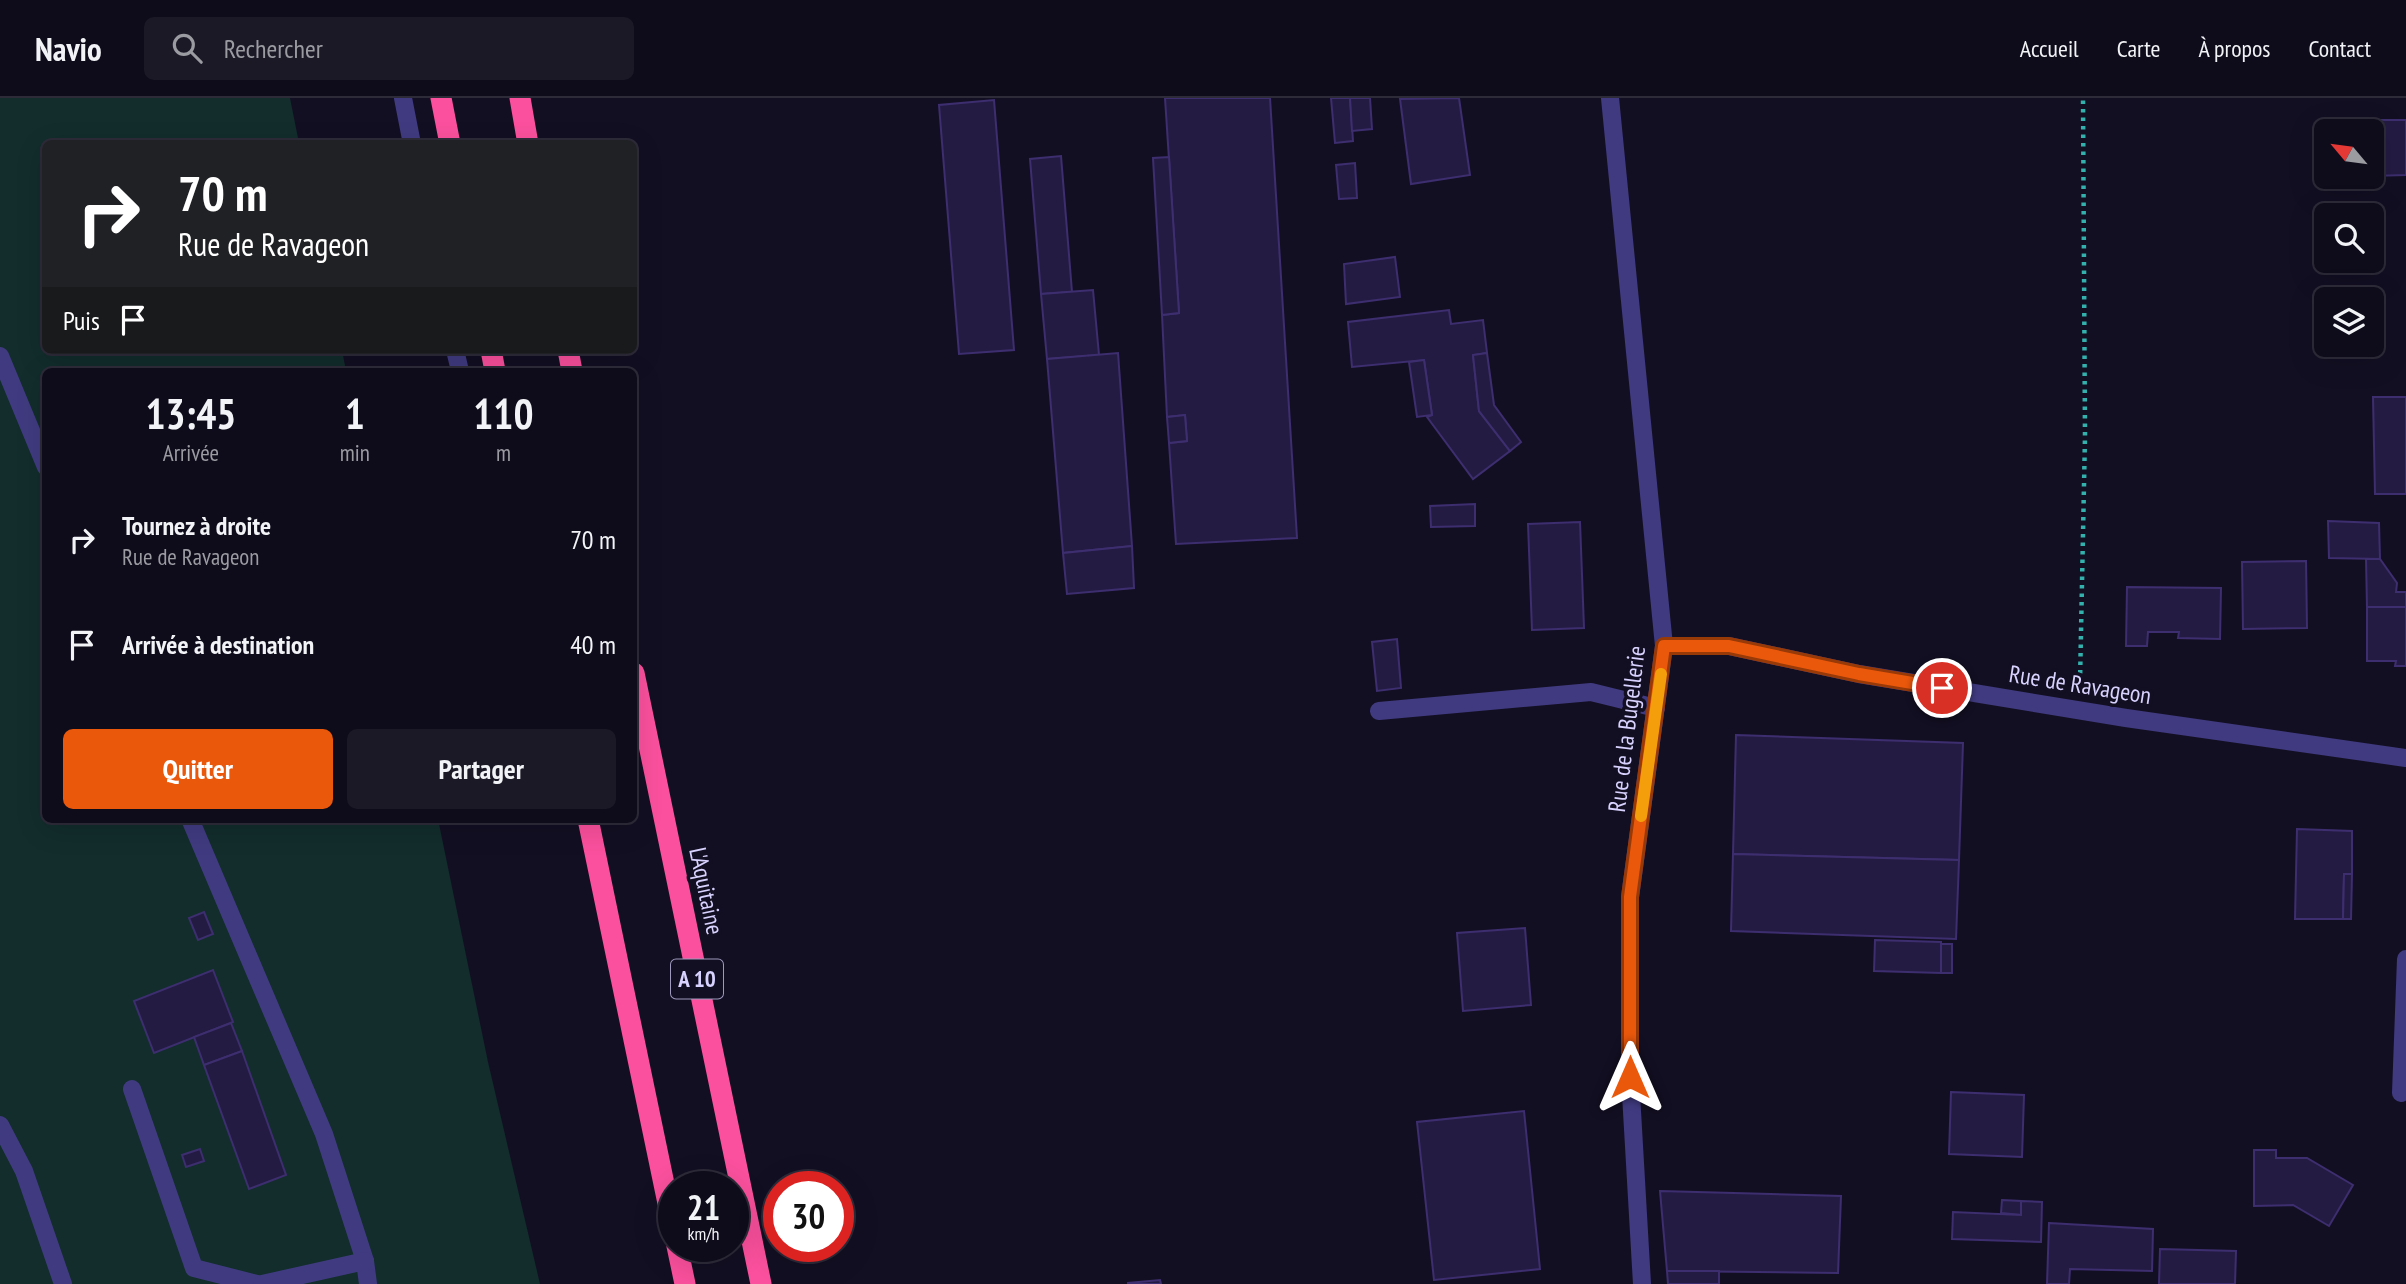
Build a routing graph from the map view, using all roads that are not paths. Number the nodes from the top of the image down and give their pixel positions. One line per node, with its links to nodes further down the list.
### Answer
1 (403, 98): 5 (street)
2 (441, 98): 6 (highway)
3 (520, 98): 7 (highway)
4 (1610, 98): 10 (street, Rue de la Bugellerie)
5 (411, 140)
6 (449, 140)
7 (527, 140)
8 (0, 356): 9 (street)
9 (42, 457)
10 (1664, 646): 12 (street, Rue de la Bugellerie); 14 (street, Rue de Ravageon)
11 (637, 687): 29 (highway, L'Aquitaine / A 10)
12 (1656, 708): 13 (street); 30 (street, Rue de la Bugellerie)
13 (1379, 711)
14 (2406, 758)
15 (192, 823): 22 (street)
16 (587, 823): 21 (highway)
17 (2406, 959): 19 (street)
18 (132, 1090): 25 (street)
19 (2401, 1093)
20 (0, 1125): 24 (street)
21 (661, 1171)
22 (365, 1261): 26 (street); 27 (street)
23 (680, 1262): 28 (highway)
24 (63, 1284)
25 (257, 1284)
26 (262, 1284)
27 (368, 1284)
28 (685, 1284)
29 (761, 1284)
30 (1642, 1284)

